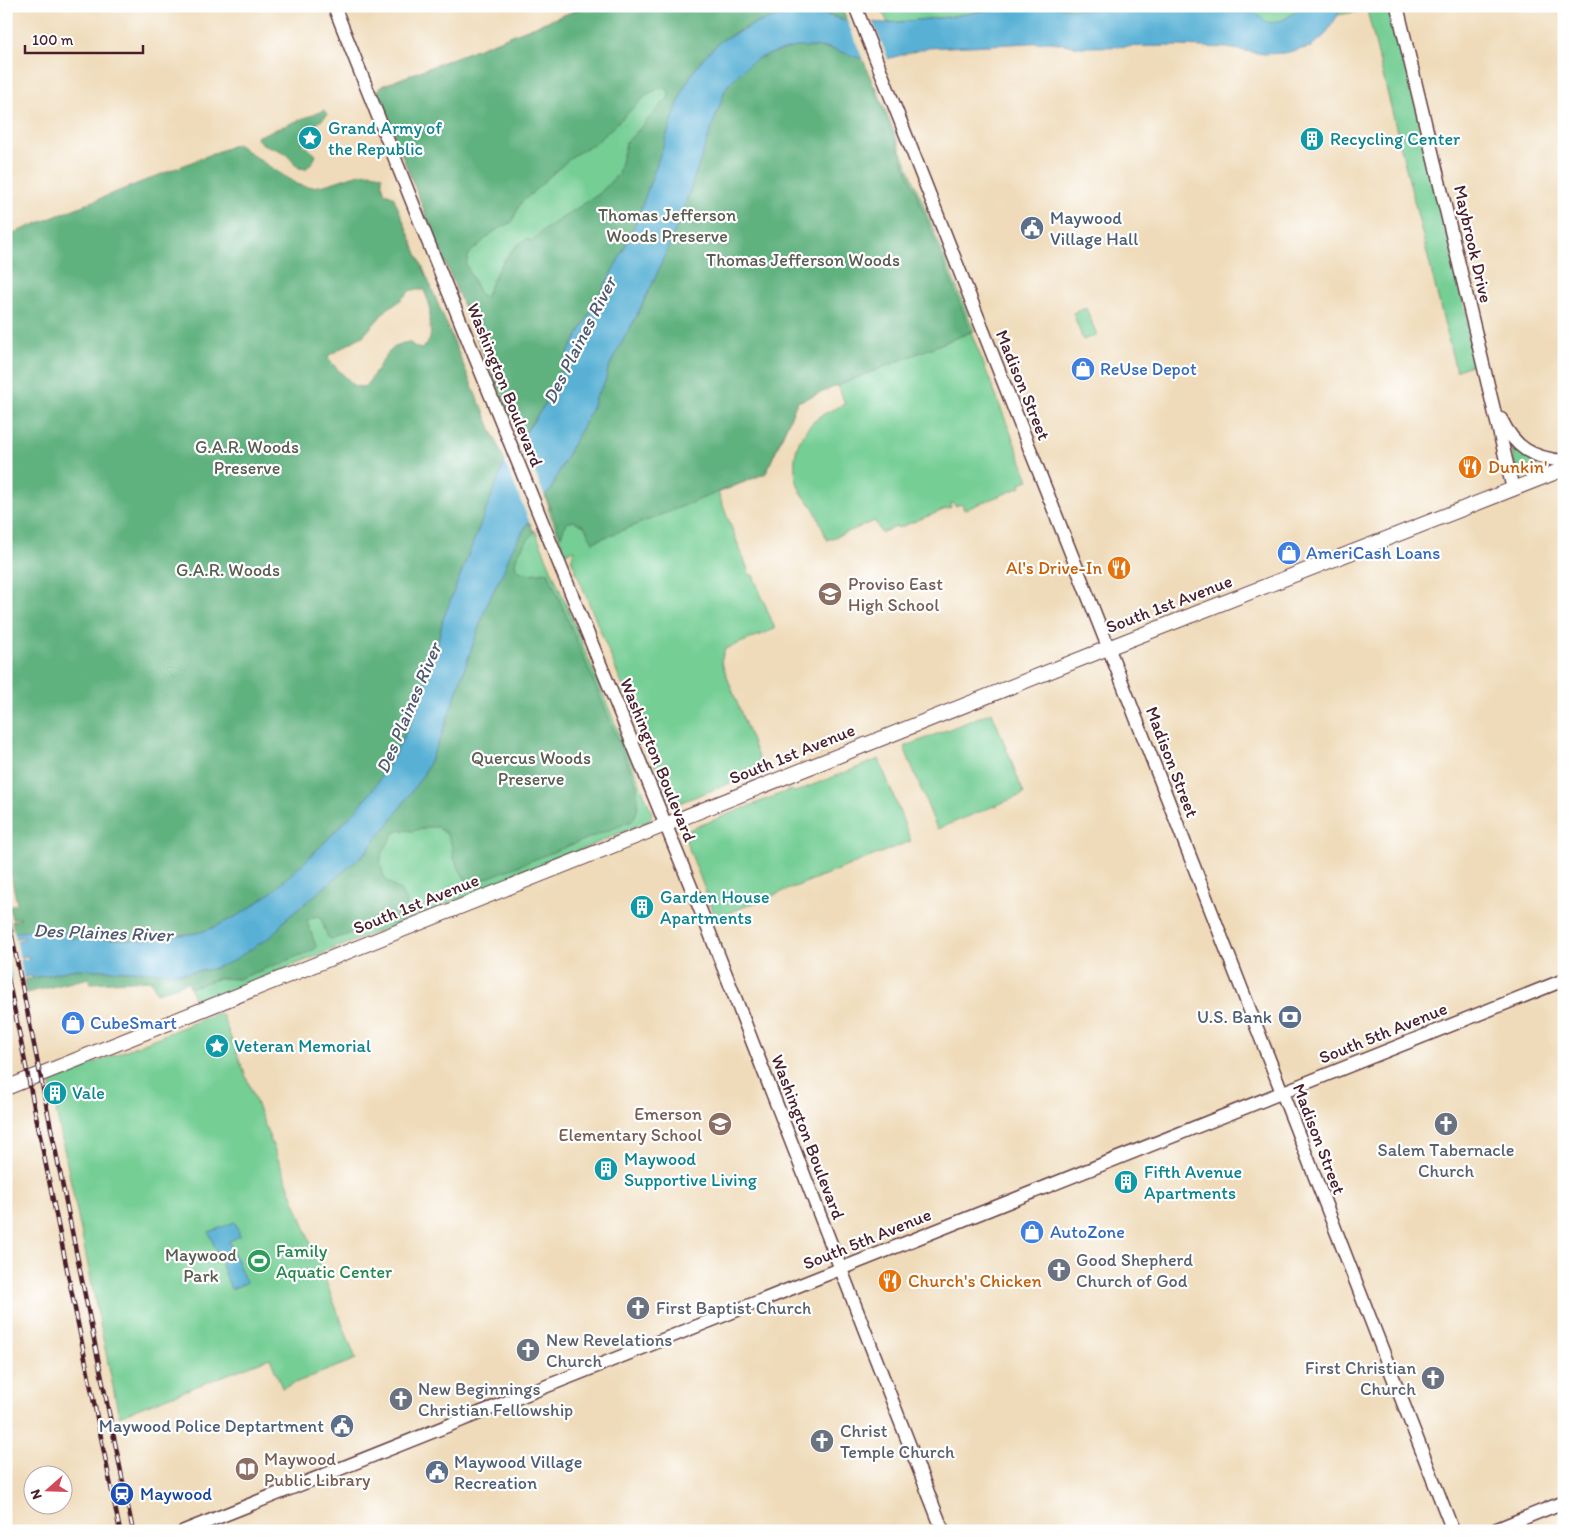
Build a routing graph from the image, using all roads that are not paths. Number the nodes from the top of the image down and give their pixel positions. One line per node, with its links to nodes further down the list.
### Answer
1 (334, 6): 9 (street, Washington Boulevard)
2 (854, 6): 8 (street, Madison Street)
3 (1398, 6): 4 (street, Maybrook Drive)
4 (1491, 398): 5 (street); 7 (street, Maybrook Drive)
5 (1564, 461)
6 (1564, 469): 7 (main road, South 1st Avenue)
7 (1513, 489): 8 (main road, South 1st Avenue)
8 (1108, 648): 9 (main road, South 1st Avenue); 12 (street, Madison Street)
9 (666, 824): 11 (main road, South 1st Avenue); 13 (street, Washington Boulevard)
10 (1564, 980): 12 (street, South 5th Avenue)
11 (6, 1088)
12 (1282, 1092): 13 (street, South 5th Avenue); 17 (street, Madison Street)
13 (840, 1269): 15 (street, South 5th Avenue); 16 (street, Washington Boulevard)
14 (1564, 1502): 18 (street)
15 (184, 1531)
16 (943, 1531)
17 (1453, 1531)
18 (1492, 1531)

